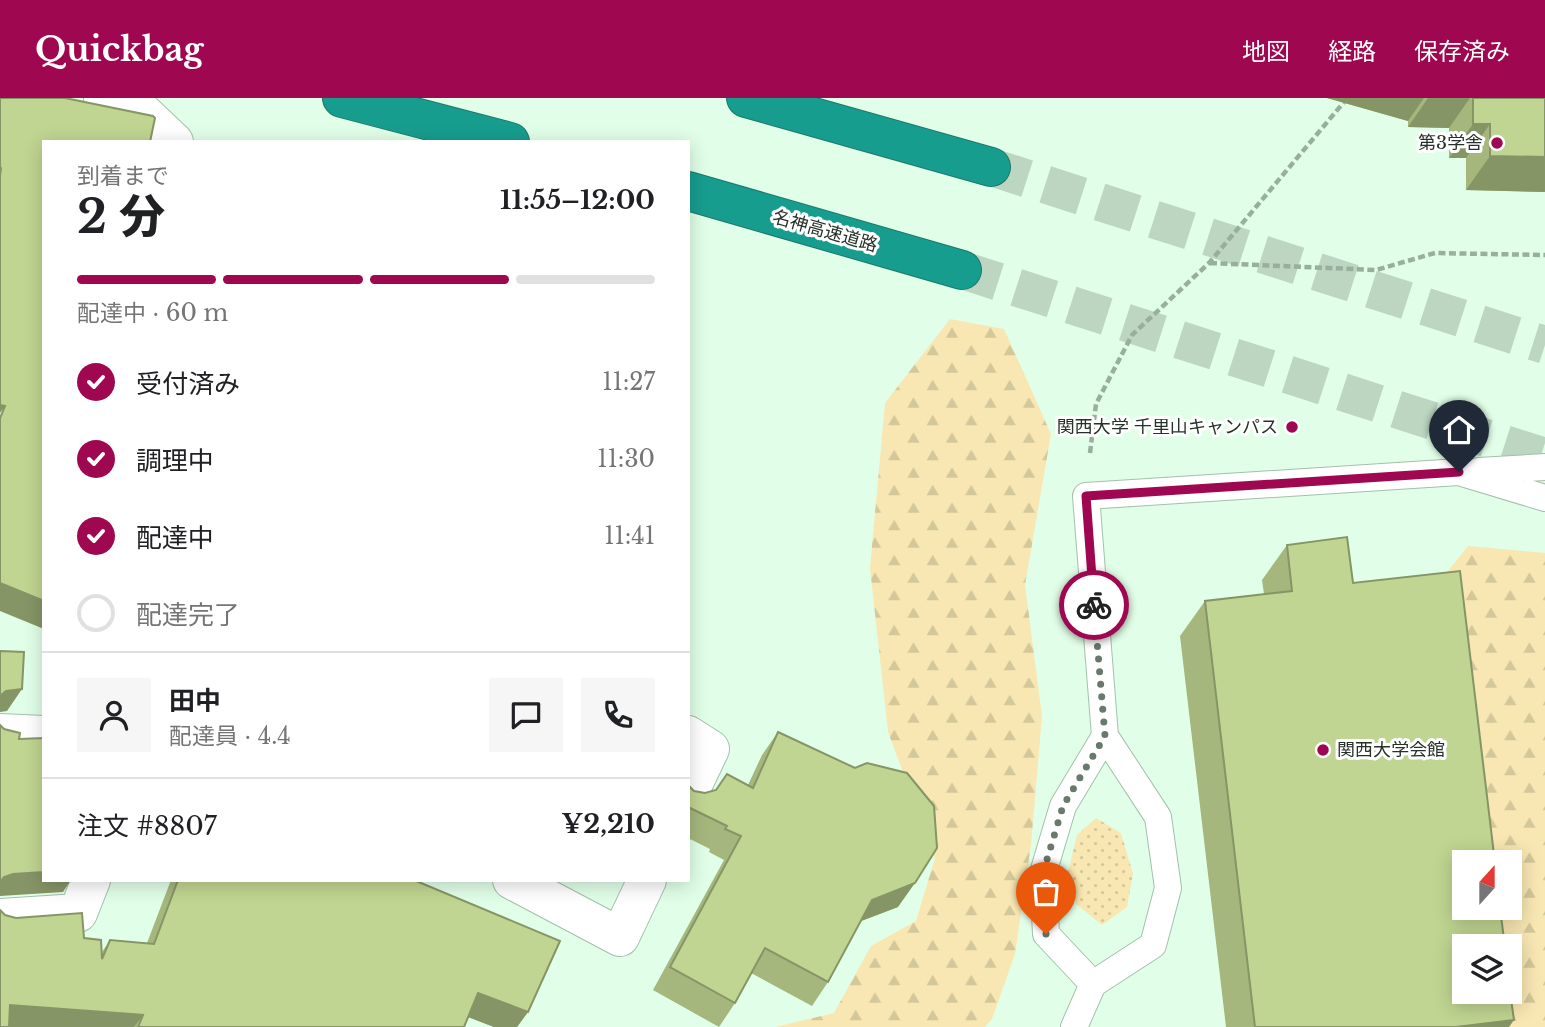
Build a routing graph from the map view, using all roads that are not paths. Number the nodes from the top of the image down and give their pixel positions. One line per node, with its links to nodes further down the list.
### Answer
1 (103, 98): 4 (street)
2 (342, 98): 5 (highway)
3 (746, 98): 6 (highway)
4 (172, 140)
5 (502, 140)
6 (990, 167)
7 (690, 192): 8 (highway, 名神高速道路)
8 (962, 270)
9 (1545, 467): 10 (lane)
10 (1459, 472): 11 (lane); 15 (lane)
11 (1545, 498)
12 (0, 733): 13 (street)
13 (42, 735)
14 (690, 736): 16 (street)
15 (1105, 736): 21 (lane); 21 (lane)
16 (690, 791)
17 (90, 882): 20 (street)
18 (516, 882): 19 (street)
19 (646, 882)
20 (0, 918)
21 (1093, 984): 22 (lane)
22 (1074, 1027)

